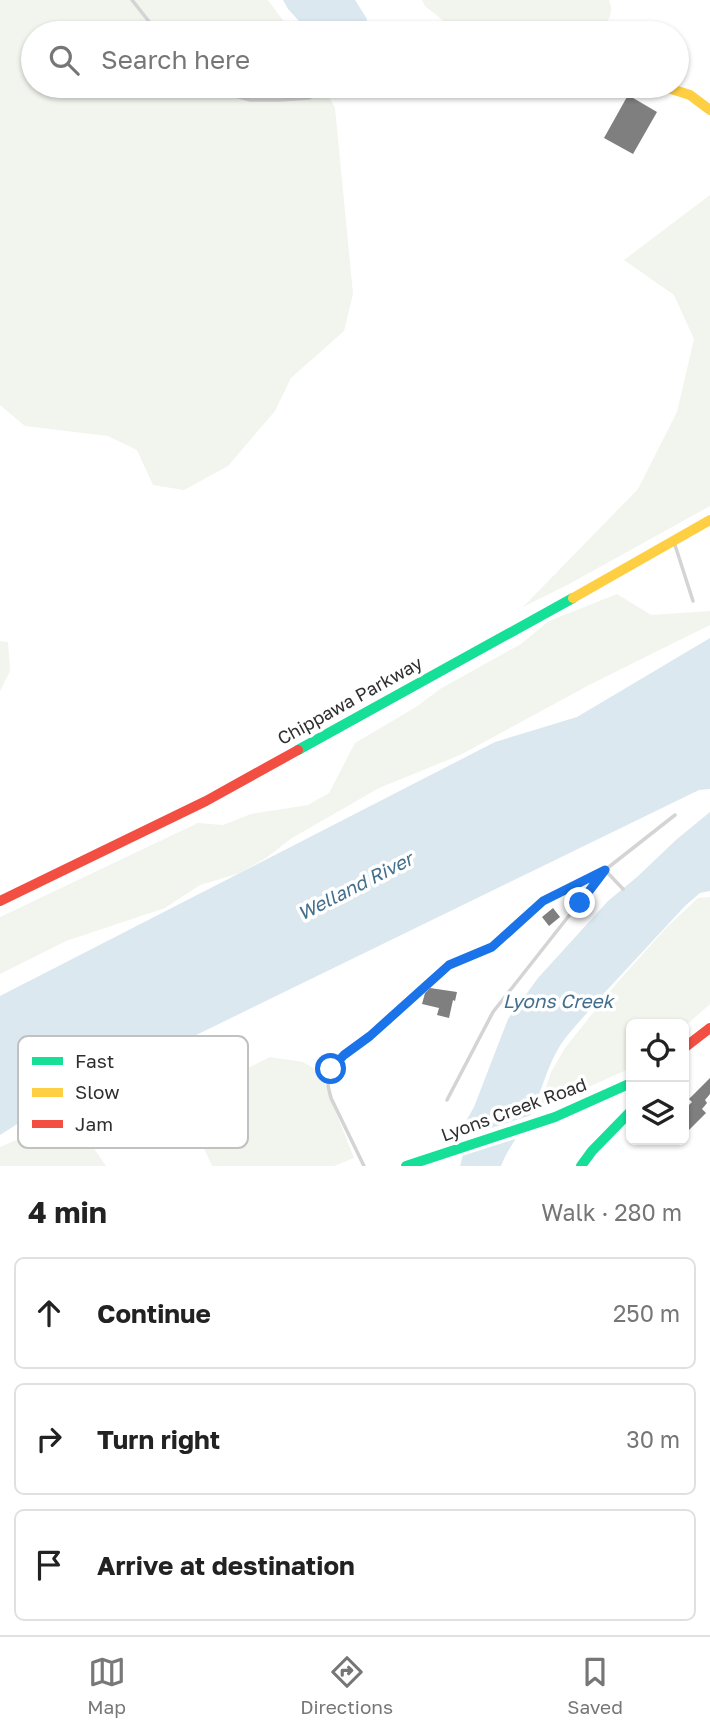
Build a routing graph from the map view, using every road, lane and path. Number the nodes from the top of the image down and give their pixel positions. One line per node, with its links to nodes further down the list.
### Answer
1 (132, 0): 2 (lane)
2 (149, 21)
3 (689, 95): 6 (street)
4 (243, 98): 5 (lane)
5 (309, 98)
6 (710, 110)
7 (710, 520): 8 (street, Chippawa Parkway)
8 (673, 540): 9 (lane); 13 (street, Chippawa Parkway)
9 (693, 601)
10 (675, 814): 11 (lane)
11 (605, 870): 12 (lane); 17 (lane); 19 (lane)
12 (623, 889)
13 (0, 901)
14 (710, 1028): 15 (street)
15 (689, 1044)
16 (626, 1085): 20 (street, Lyons Creek Road)
17 (447, 1100)
18 (626, 1118): 21 (street)
19 (364, 1166)
20 (406, 1166)
21 (582, 1166)

